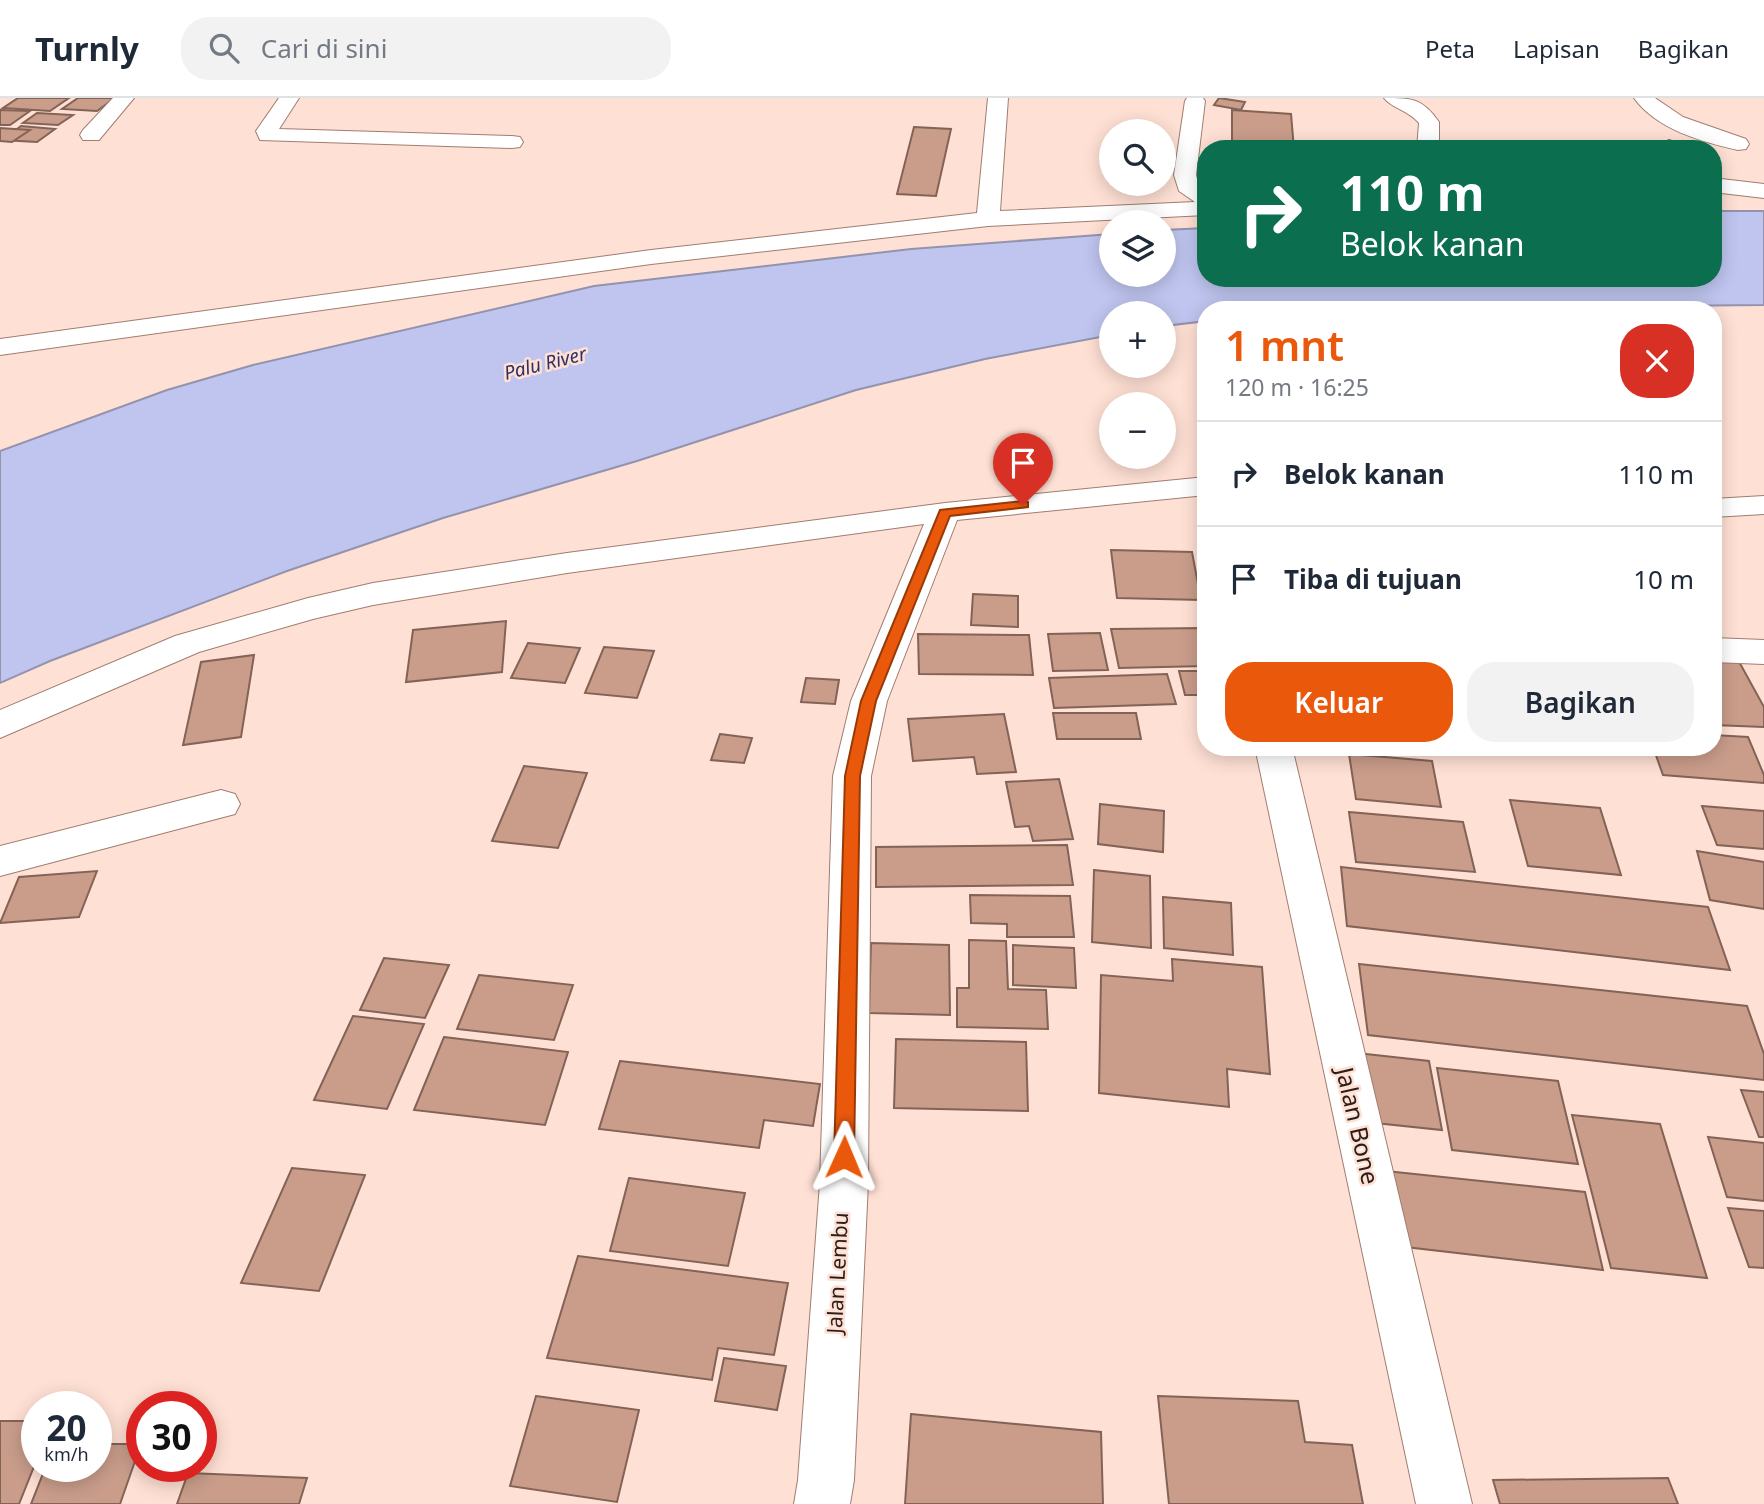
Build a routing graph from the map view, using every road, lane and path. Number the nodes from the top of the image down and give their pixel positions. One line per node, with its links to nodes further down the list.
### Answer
1 (124, 98): 7 (street)
2 (289, 98): 9 (street)
3 (998, 98): 15 (street)
4 (1394, 98): 8 (street)
5 (1644, 98): 10 (street)
6 (1190, 99): 13 (street)
7 (91, 135)
8 (1428, 140)
9 (512, 142)
10 (1722, 151)
11 (1722, 186): 12 (street)
12 (1764, 191)
13 (1197, 193)
14 (1197, 208): 15 (street)
15 (988, 219): 16 (street)
16 (0, 347)
17 (1197, 487): 20 (street)
18 (1764, 505): 19 (street)
19 (1722, 507)
20 (945, 512): 23 (street); 27 (street, Jalan Lembu)
21 (1722, 650): 22 (street)
22 (1764, 652)
23 (0, 725)
24 (1275, 756): 28 (street, Jalan Bone)
25 (221, 804): 26 (street)
26 (0, 862)
27 (822, 1504)
28 (1444, 1504)

